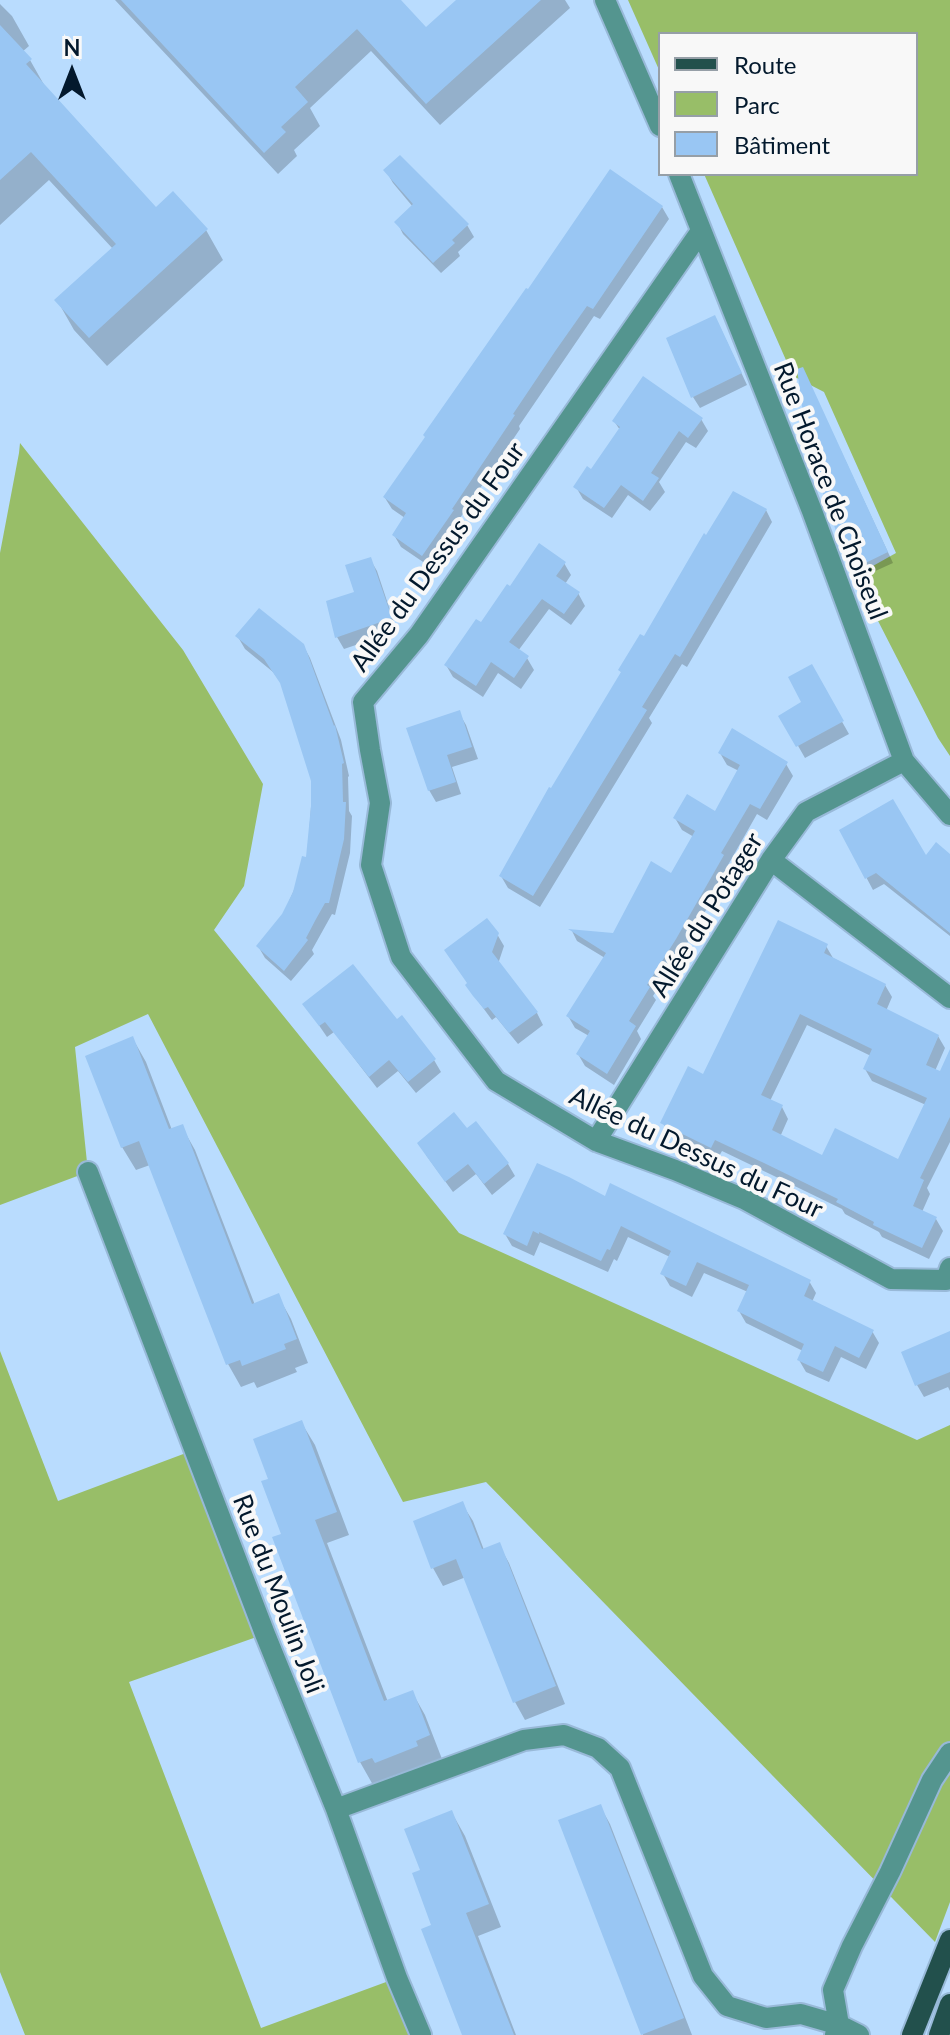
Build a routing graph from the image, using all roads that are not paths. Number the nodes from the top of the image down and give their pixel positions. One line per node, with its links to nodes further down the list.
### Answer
1 (605, 0): 2 (street)
2 (658, 121)
3 (680, 176): 4 (street, Rue Horace de Choiseul)
4 (701, 231): 5 (street, Rue Horace de Choiseul); 9 (street, Allée du Dessus du Four)
5 (904, 761): 6 (street, Rue Horace de Choiseul); 7 (street, Allée du Potager)
6 (950, 815)
7 (771, 860): 8 (street); 9 (street, Allée du Potager)
8 (950, 998)
9 (596, 1141): 11 (street, Allée du Dessus du Four)
10 (88, 1172): 13 (street, Rue du Moulin Joli)
11 (950, 1268)
12 (950, 1753): 16 (street)
13 (336, 1809): 16 (street); 17 (street, Rue du Moulin Joli)
14 (950, 1940): 19 (main road)
15 (950, 2004): 20 (main road)
16 (837, 2030): 18 (street)
17 (421, 2035)
18 (859, 2035)
19 (912, 2035)
20 (939, 2035)

